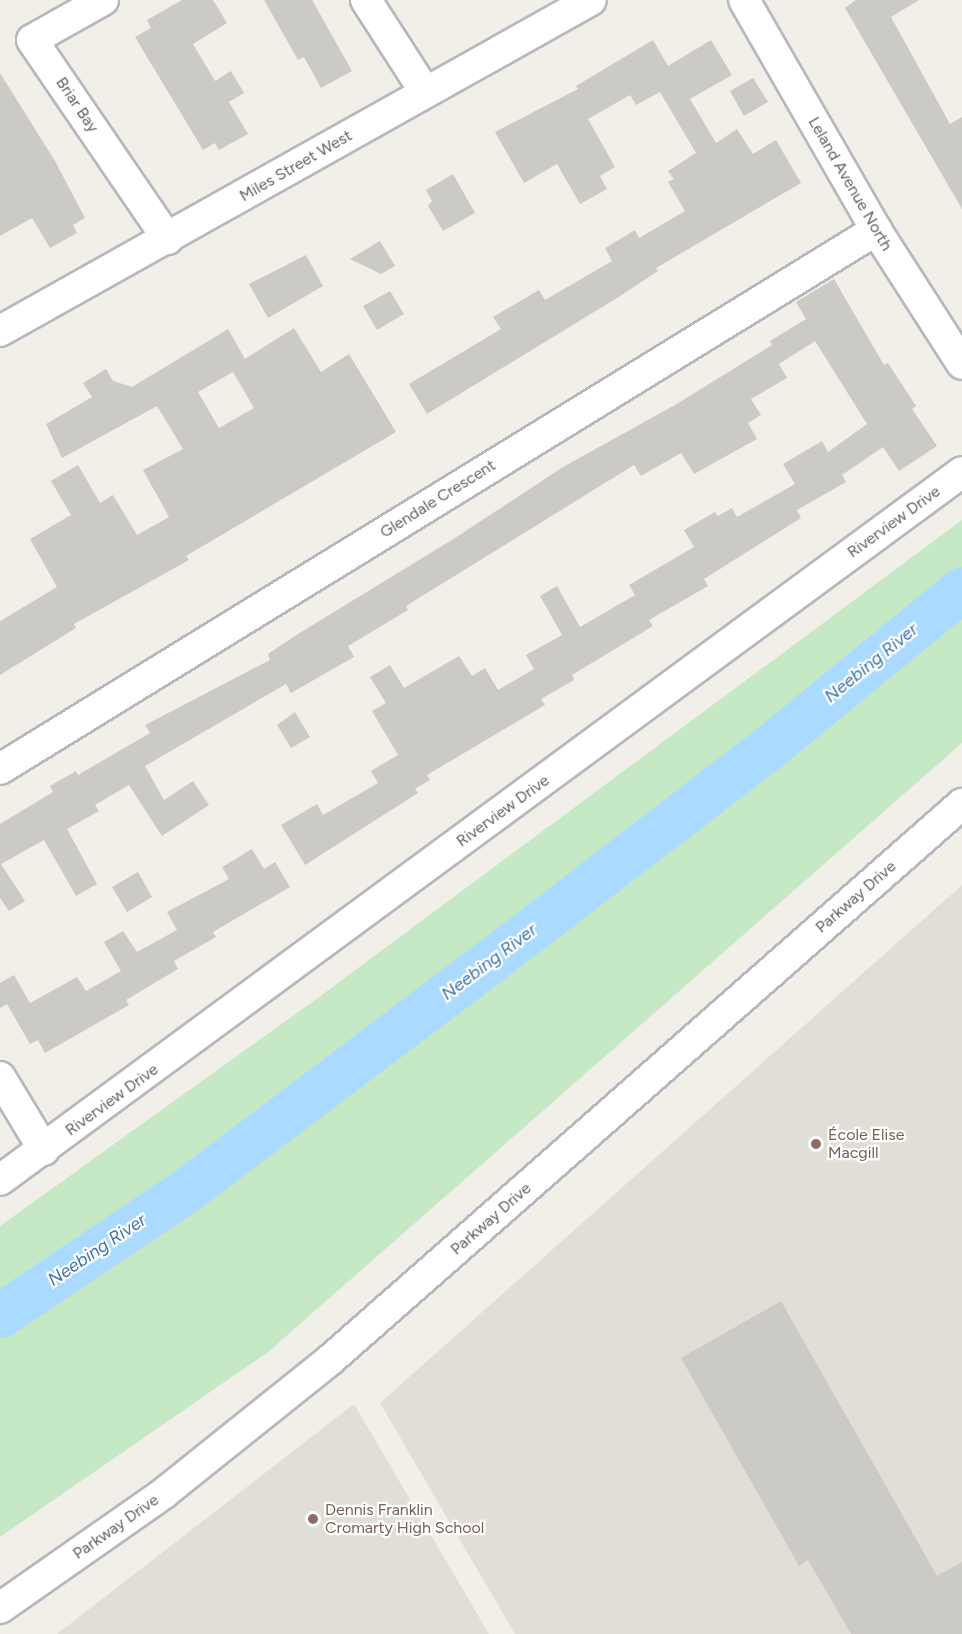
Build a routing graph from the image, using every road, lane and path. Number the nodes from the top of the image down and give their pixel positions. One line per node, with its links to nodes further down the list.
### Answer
1 (104, 0): 7 (street, Briar Bay)
2 (366, 0): 5 (street)
3 (591, 0): 5 (street, Miles Street West)
4 (744, 0): 6 (street, Leland Avenue North)
5 (425, 92): 7 (street, Miles Street West)
6 (876, 230): 9 (street, Leland Avenue North); 11 (street, Glendale Crescent)
7 (168, 238): 8 (street, Miles Street West)
8 (0, 331)
9 (962, 364)
10 (962, 472): 14 (street, Riverview Drive)
11 (0, 769)
12 (962, 804): 16 (street, Parkway Drive)
13 (0, 1077): 14 (street)
14 (44, 1150): 15 (street, Riverview Drive)
15 (0, 1180)
16 (0, 1608)

